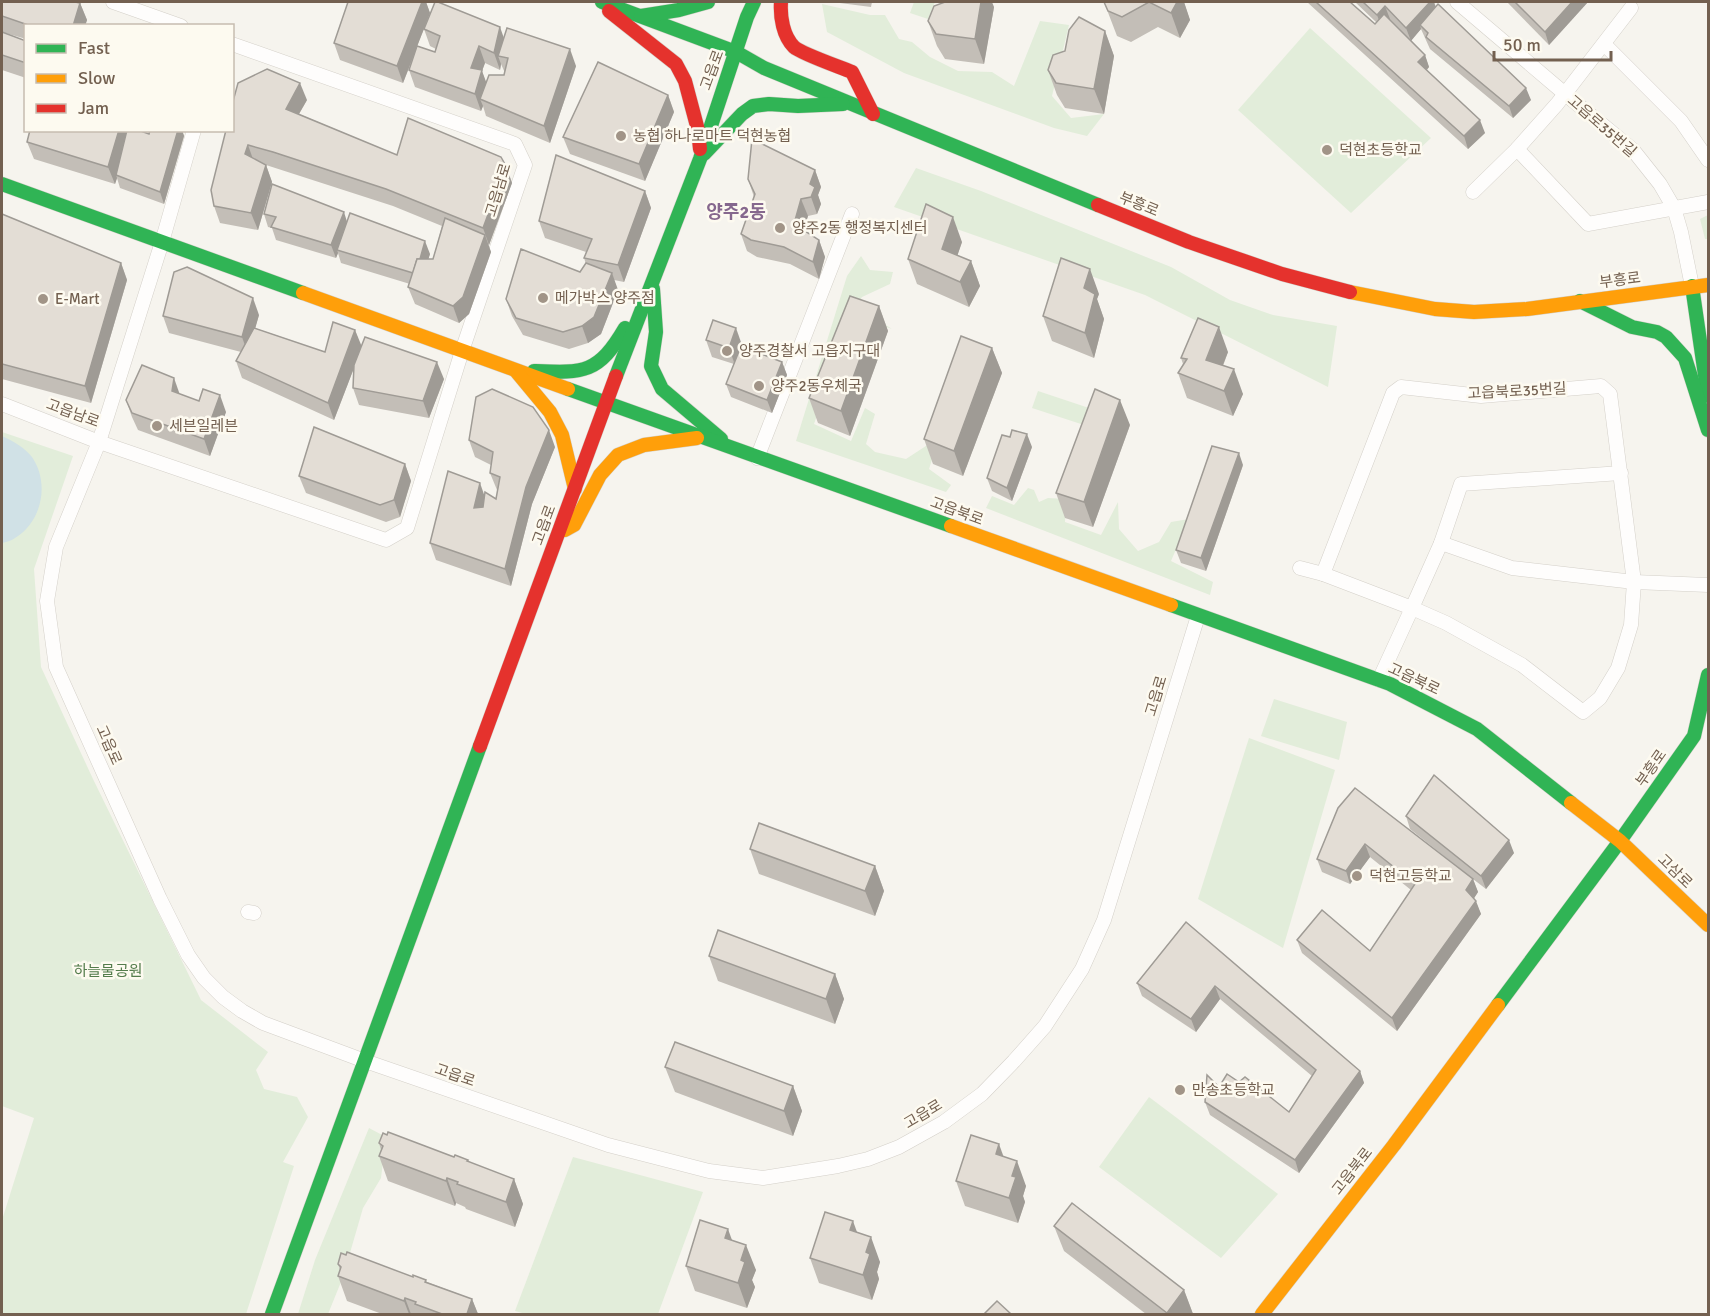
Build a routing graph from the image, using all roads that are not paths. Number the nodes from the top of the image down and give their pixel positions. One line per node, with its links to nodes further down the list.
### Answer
1 (113, 2): 9 (street)
2 (600, 2): 8 (street, 부흥로); 18 (street)
3 (708, 2): 8 (street)
4 (754, 2): 12 (street, 고읍로)
5 (781, 2): 15 (street)
6 (1456, 2): 13 (street, 고읍로35번길)
7 (1631, 8): 10 (street)
8 (639, 16): 12 (street, 부흥로)
9 (175, 24)
10 (1604, 44): 13 (street); 19 (street)
11 (234, 45): 31 (street, 고읍남로)
12 (736, 52): 14 (street, 부흥로); 18 (street, 고읍로)
13 (1564, 93): 17 (street); 23 (street, 고읍로35번길)
14 (849, 104): 15 (street, 부흥로); 18 (street)
15 (873, 114): 30 (street, 부흥로)
16 (193, 132): 25 (street, 고읍남로)
17 (1517, 148): 21 (street); 23 (street)
18 (700, 159): 26 (street, 고읍로)
19 (1708, 160)
20 (2, 184): 25 (street)
21 (1473, 192)
22 (1708, 202): 23 (street)
23 (1674, 208): 29 (street, 고읍로35번길)
24 (852, 214): 40 (street)
25 (162, 242): 31 (street); 38 (street, 고읍남로)
26 (659, 266): 27 (street, 고읍로); 32 (street)
27 (652, 283): 35 (street, 고읍로); 39 (street)
28 (1708, 285): 29 (street, 부흥로)
29 (1692, 286): 30 (street, 부흥로); 33 (street)
30 (1580, 301): 36 (street)
31 (462, 351): 32 (street); 38 (street, 고읍남로)
32 (516, 371): 35 (street); 42 (street)
33 (1708, 400)
34 (2, 404): 38 (street, 고읍남로)
35 (606, 404): 37 (street, 고읍북로); 42 (street, 고읍로)
36 (1708, 430)
37 (702, 438): 39 (street, 고읍북로); 43 (street)
38 (99, 442): 57 (street, 고읍로)
39 (735, 450): 40 (street, 고읍북로)
40 (757, 458): 50 (street, 고읍북로)
41 (1621, 473): 44 (street); 46 (street, 고읍북로35번길); 47 (street, 고읍북로35번길)
42 (575, 489): 43 (street, 고읍로)
43 (558, 535): 57 (street, 고읍로)
44 (1441, 543): 47 (street); 49 (street)
45 (1300, 568): 46 (street, 고읍북로35번길)
46 (1323, 574): 49 (street, 고읍북로35번길)
47 (1634, 582): 48 (street); 49 (street, 고읍북로35번길)
48 (1708, 585)
49 (1413, 608): 52 (street)
50 (1198, 616): 52 (street, 고읍북로); 57 (street, 고읍로)
51 (1708, 675): 53 (street, 부흥로)
52 (1378, 680): 55 (street, 고읍북로)
53 (1694, 736): 54 (street); 55 (street, 부흥로)
54 (1708, 737)
55 (1620, 841): 56 (street, 고삼로); 59 (street, 고읍북로)
56 (1708, 925)
57 (365, 1061): 58 (street, 고읍로)
58 (272, 1314)
59 (1262, 1314)

